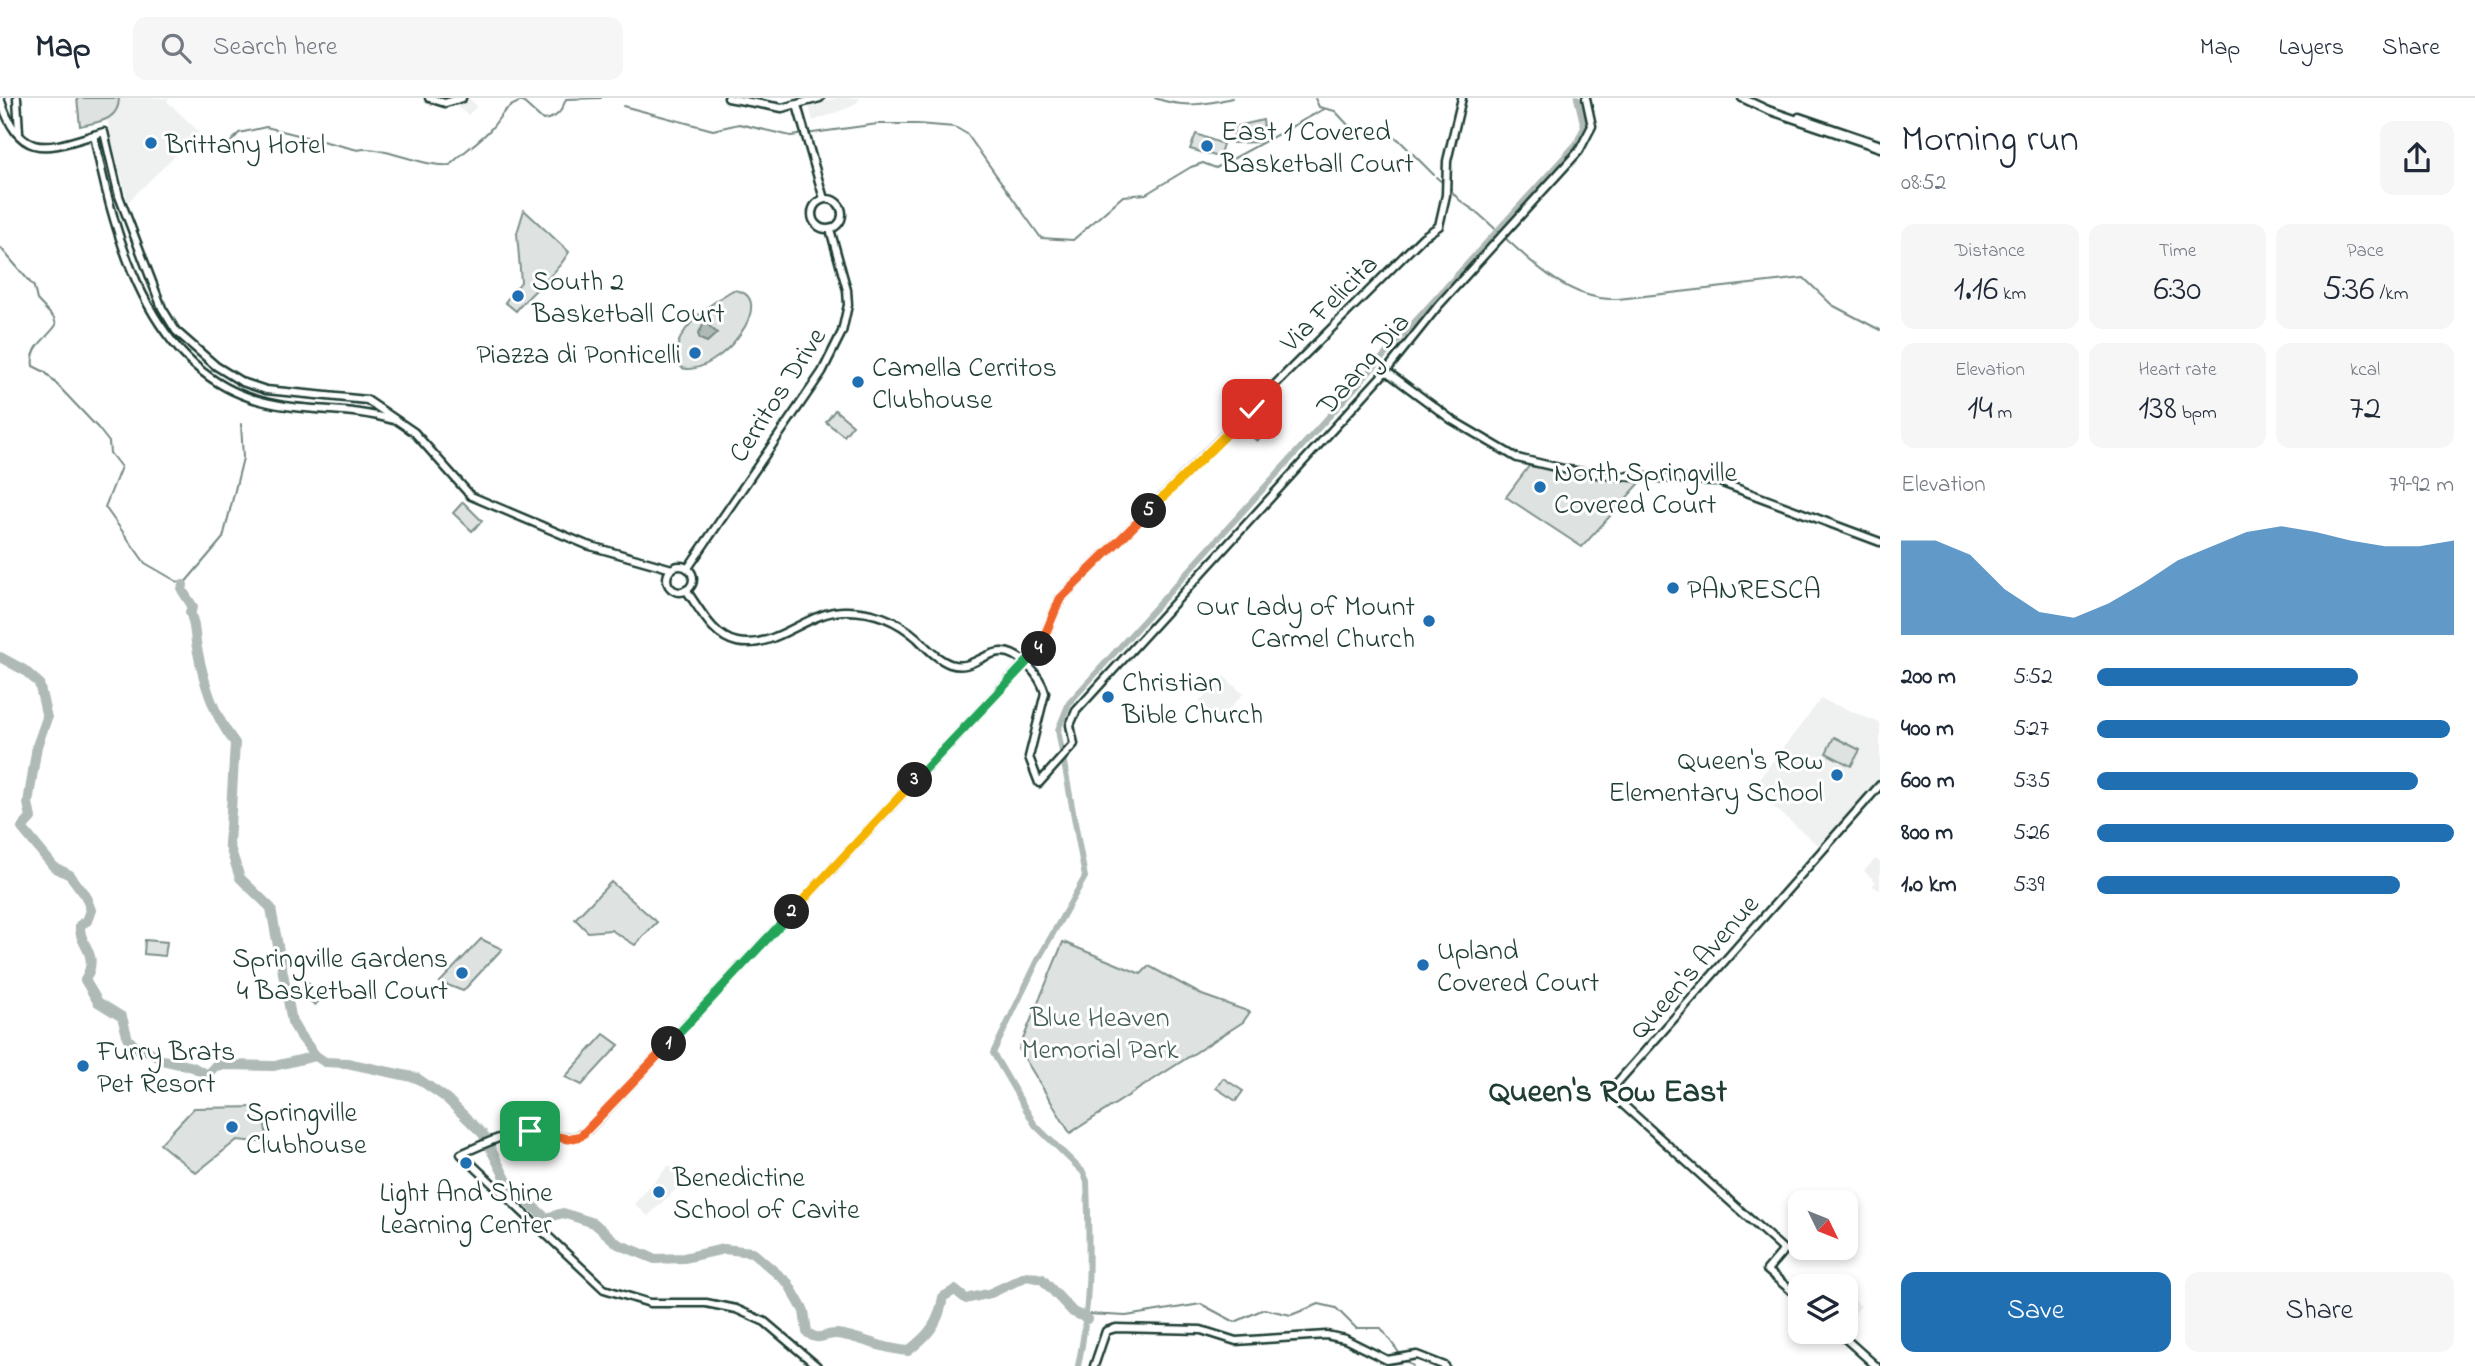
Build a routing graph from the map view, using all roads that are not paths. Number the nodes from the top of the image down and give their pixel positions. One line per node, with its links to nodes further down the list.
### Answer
1 (0, 98): 12 (street)
2 (17, 98): 12 (street)
3 (429, 98): 4 (street)
4 (462, 98)
5 (728, 98): 11 (street)
6 (820, 98): 11 (street)
7 (1462, 98): 25 (street, Via Felicita)
8 (1586, 98): 17 (street, Daang Dia)
9 (1742, 98): 14 (street)
10 (1749, 98): 14 (street)
11 (797, 106): 15 (street)
12 (19, 133): 13 (street)
13 (94, 135): 18 (street); 19 (street)
14 (1880, 146)
15 (824, 199): 16 (street); 16 (street)
16 (830, 229): 22 (street, Cerritos Drive)
17 (1386, 371): 21 (street); 25 (street, Daang Dia)
18 (266, 390): 19 (street); 20 (street)
19 (265, 402): 20 (street)
20 (398, 421): 23 (street)
21 (1880, 542)
22 (688, 568): 23 (street); 24 (street)
23 (671, 571): 24 (street)
24 (686, 590): 25 (street)
25 (1025, 664): 29 (street, Via Felicita)
26 (1880, 785): 27 (street, Queen's Avenue)
27 (1788, 1288)
28 (1851, 1344): 32 (street)
29 (817, 1366)
30 (1094, 1366): 31 (street)
31 (1445, 1366)
32 (1876, 1366)

